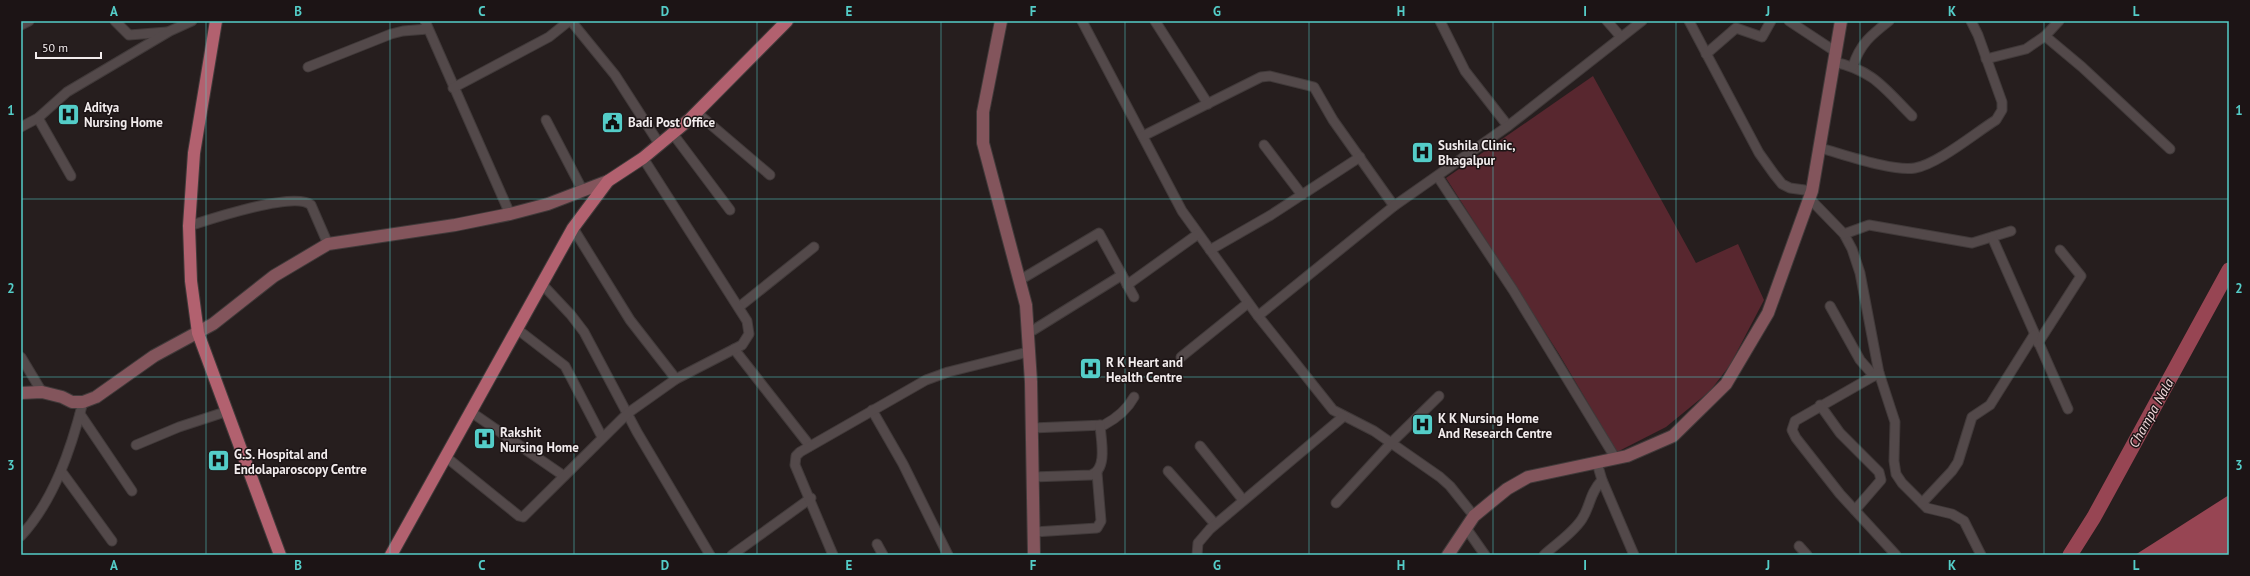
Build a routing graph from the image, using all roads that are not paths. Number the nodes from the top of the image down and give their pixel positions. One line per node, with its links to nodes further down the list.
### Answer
1 (29, 21): 20 (street)
2 (115, 21): 22 (street)
3 (192, 21): 22 (street)
4 (216, 21): 56 (main road)
5 (570, 21): 30 (street); 40 (street)
6 (787, 21): 32 (main road)
7 (1001, 21): 67 (street)
8 (1082, 21): 39 (street)
9 (1155, 21): 31 (street)
10 (1440, 21): 36 (street)
11 (1607, 21): 24 (street)
12 (1642, 21): 24 (street)
13 (1689, 21): 25 (street)
14 (1771, 21): 25 (street)
15 (1789, 21): 26 (street)
16 (1841, 21): 26 (street)
17 (1889, 21): 28 (street)
18 (1971, 21): 27 (street)
19 (2056, 22): 23 (street)
20 (21, 25)
21 (426, 25): 29 (street); 30 (street)
22 (170, 31): 34 (street)
23 (2045, 36): 27 (street); 43 (street)
24 (1621, 37): 36 (street)
25 (1706, 54): 52 (street)
26 (1835, 57): 28 (street); 42 (street)
27 (1986, 59): 42 (street)
28 (1853, 66): 33 (street)
29 (308, 67)
30 (453, 88): 55 (street)
31 (1208, 104): 39 (street); 44 (street)
32 (696, 112): 38 (main road); 46 (street)
33 (1912, 116)
34 (38, 118): 37 (street); 47 (street)
35 (546, 120): 50 (street)
36 (1508, 126): 48 (street)
37 (21, 127)
38 (673, 134): 40 (main road); 54 (street)
39 (1143, 136): 59 (street)
40 (660, 145): 45 (main road)
41 (1264, 145): 51 (street)
42 (1820, 148): 52 (street)
43 (2170, 149)
44 (1360, 157): 51 (street); 53 (street)
45 (643, 158): 49 (main road); 73 (street)
46 (770, 175)
47 (71, 176)
48 (1438, 176): 53 (street); 105 (street)
49 (608, 180): 50 (street); 57 (main road)
50 (584, 191): 55 (street)
51 (1302, 195): 64 (street)
52 (1811, 195): 60 (street); 105 (street)
53 (1394, 206): 74 (street)
54 (730, 210)
55 (510, 214): 62 (street)
56 (189, 226): 62 (street); 76 (main road)
57 (573, 228): 68 (main road); 84 (street)
58 (2011, 231): 61 (street)
59 (1198, 234): 64 (street); 69 (street)
60 (1844, 234): 61 (street); 83 (street)
61 (1992, 237): 78 (street)
62 (328, 244): 76 (street)
63 (814, 247): 73 (street)
64 (1210, 250): 71 (street)
65 (2060, 250): 78 (street)
66 (1122, 275): 67 (street); 69 (street); 77 (street)
67 (1020, 280): 77 (street)
68 (541, 283): 75 (main road); 95 (street)
69 (1127, 285): 70 (street)
70 (1134, 297)
71 (1248, 303): 74 (street); 82 (street)
72 (1830, 306): 83 (street)
73 (739, 307): 79 (street)
74 (1258, 316): 96 (street)
75 (517, 329): 94 (main road); 99 (street)
76 (198, 333): 90 (street); 93 (main road)
77 (1027, 334): 80 (street)
78 (2036, 339): 91 (street); 117 (street)
79 (734, 349): 84 (street); 102 (street)
80 (1028, 352): 92 (street); 98 (street)
81 (21, 357): 85 (street)
82 (1180, 357)
83 (1877, 375): 89 (street); 117 (street)
84 (676, 379): 95 (street)
85 (42, 392): 86 (street); 90 (street)
86 (21, 393)
87 (1439, 396): 100 (street)
88 (1134, 397): 97 (street)
89 (1820, 405): 118 (street); 118 (street)
90 (82, 408): 107 (street); 113 (street)
91 (2068, 409)
92 (872, 410): 102 (street); 133 (street)
93 (228, 411): 101 (street); 127 (main road)
94 (471, 412): 104 (main road); 110 (street)
95 (628, 413): 99 (street); 129 (street)
96 (1344, 416): 100 (street); 115 (street)
97 (1100, 425): 98 (street); 109 (street)
98 (1032, 428): 111 (street)
99 (602, 437): 110 (street)
100 (1392, 442): 116 (street); 119 (street)
101 (136, 445)
102 (810, 446): 114 (street)
103 (1200, 446): 115 (street)
104 (446, 457): 110 (street); 128 (main road)
105 (1616, 459): 106 (street)
106 (1597, 463): 112 (street); 119 (street)
107 (61, 471): 123 (street); 124 (street)
108 (1168, 471): 120 (street)
109 (1097, 473): 111 (street); 122 (street)
110 (564, 476)
111 (1032, 477): 122 (street)
112 (1602, 480): 138 (street); 139 (street)
113 (132, 491)
114 (810, 498): 130 (street); 131 (street)
115 (1243, 500): 120 (street)
116 (1336, 503)
117 (1922, 503): 142 (street)
118 (1855, 510): 141 (street)
119 (1474, 516): 121 (street)
120 (1216, 524): 135 (street)
121 (1466, 528): 136 (street); 137 (street)
122 (1034, 532): 134 (street)
123 (21, 536)
124 (112, 541)
125 (877, 544): 132 (street)
126 (1799, 546): 140 (street)
127 (280, 555)
128 (391, 555)
129 (710, 555)
130 (732, 555)
131 (833, 555)
132 (883, 555)
133 (948, 555)
134 (1034, 555)
135 (1197, 555)
136 (1448, 555)
137 (1485, 555)
138 (1544, 555)
139 (1634, 555)
140 (1807, 555)
141 (1896, 555)
142 (1981, 555)

